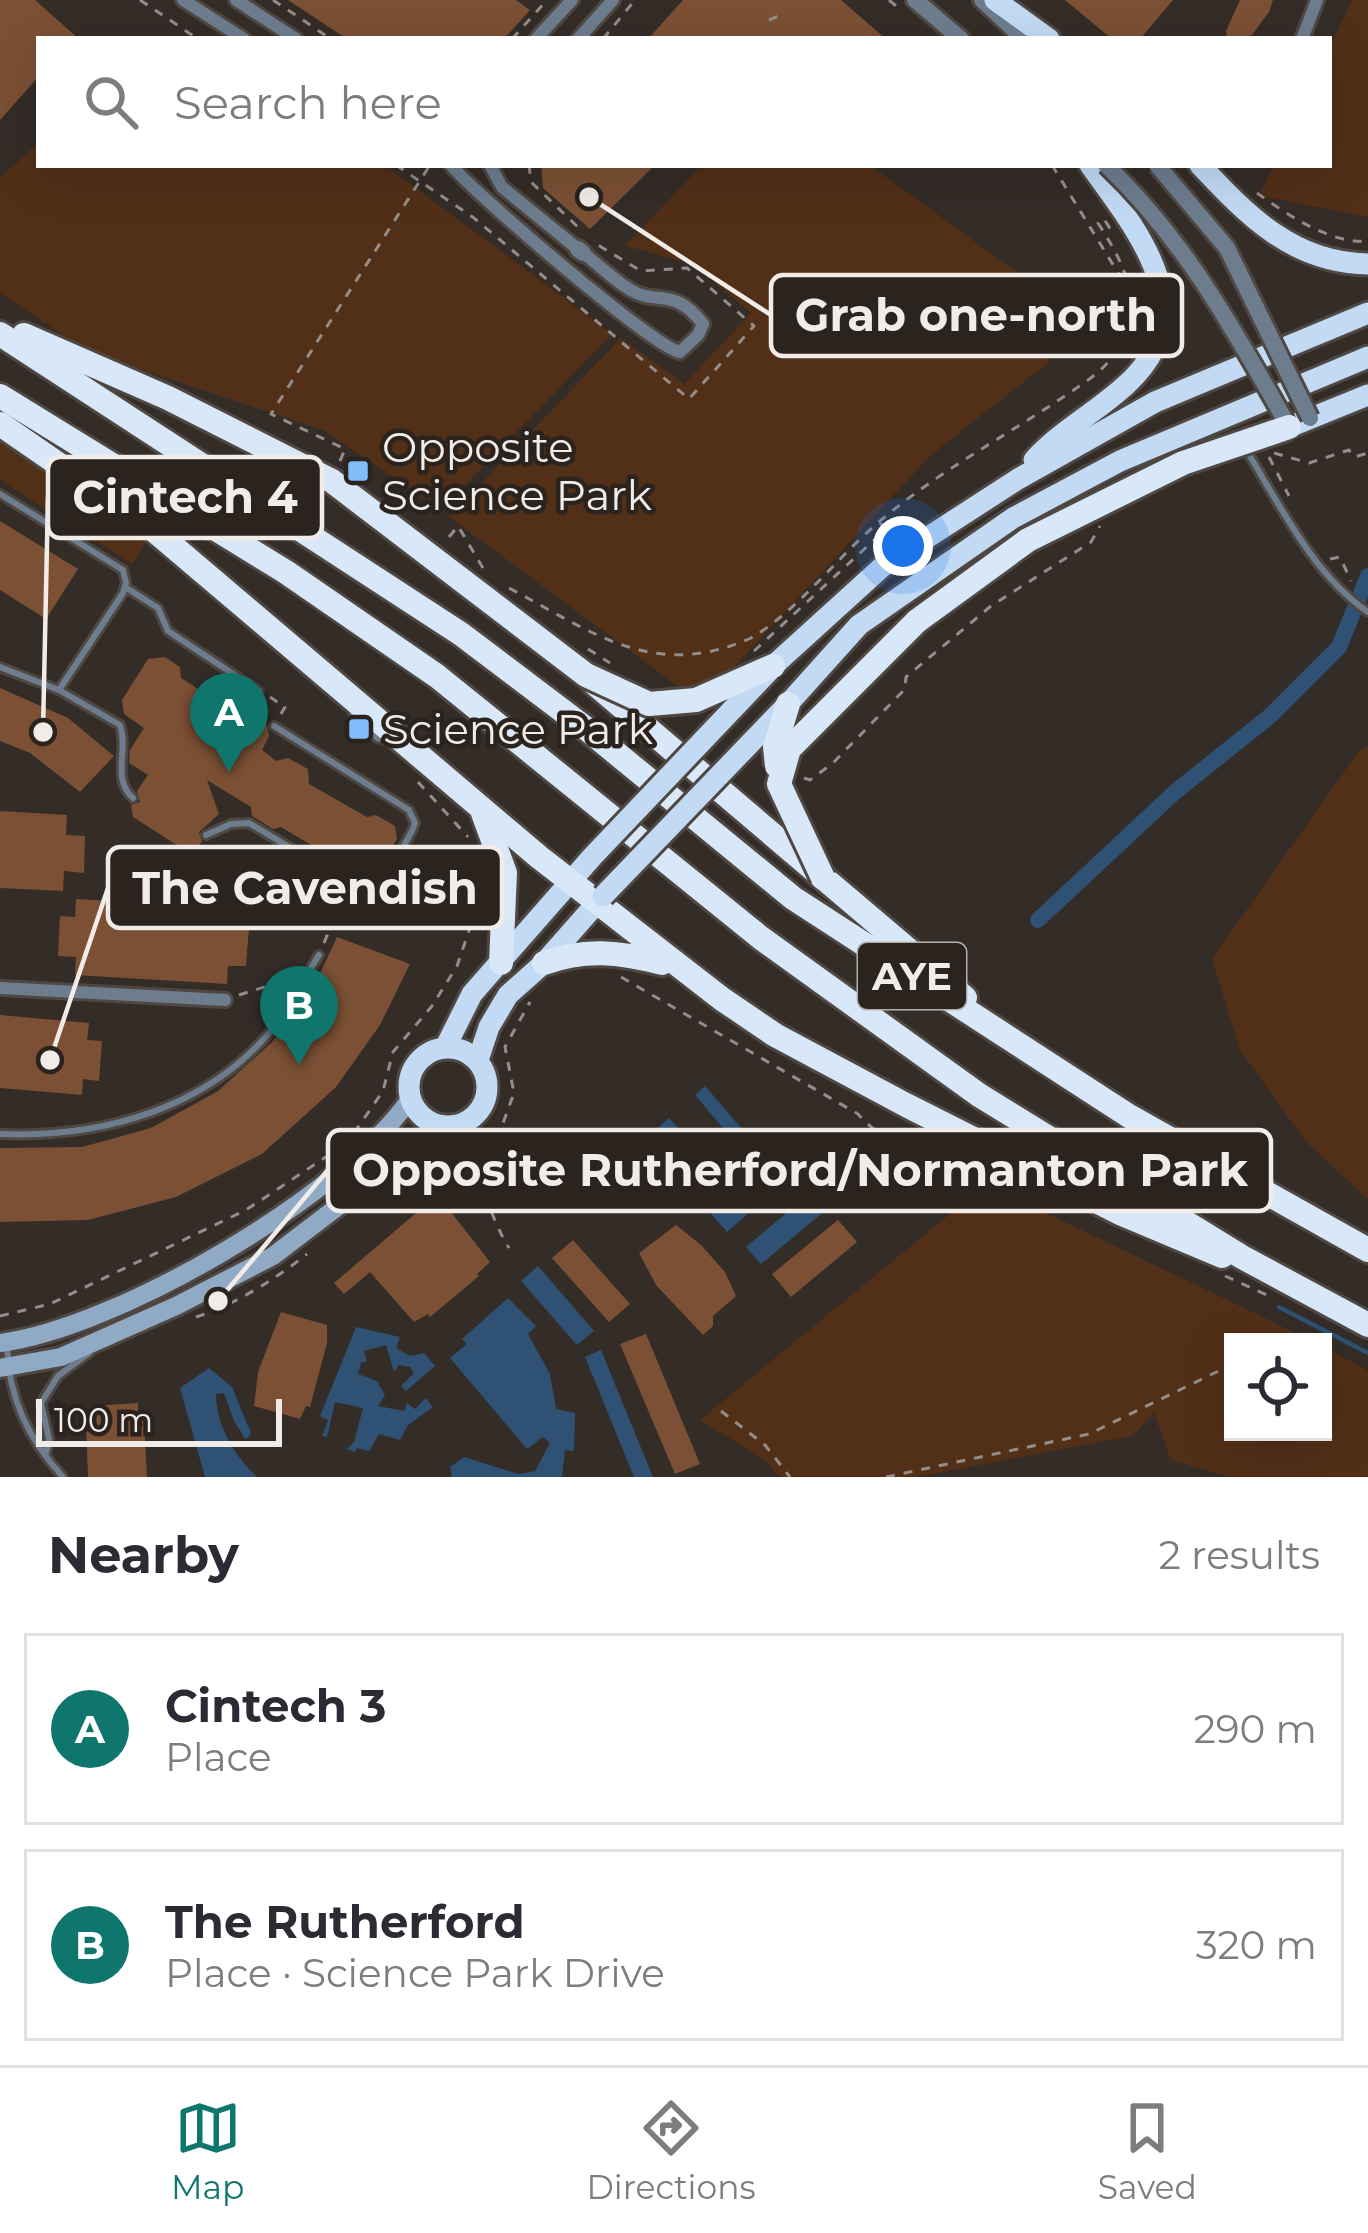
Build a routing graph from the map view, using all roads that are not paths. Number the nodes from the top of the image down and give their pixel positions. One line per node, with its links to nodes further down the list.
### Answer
1 (183, 0): 9 (street)
2 (236, 0): 10 (street)
3 (572, 0): 11 (street)
4 (613, 0): 12 (street)
5 (915, 0): 13 (street)
6 (982, 0): 14 (street)
7 (995, 0): 15 (highway)
8 (1318, 0): 16 (street)
9 (239, 36)
10 (291, 36)
11 (539, 36)
12 (581, 36)
13 (957, 36)
14 (1021, 36)
15 (1045, 36)
16 (1303, 36)
17 (454, 168): 18 (street)
18 (492, 168)
19 (1092, 168): 35 (highway)
20 (1109, 168): 30 (street, bridge)
21 (1160, 168): 30 (street, bridge)
22 (1203, 168): 23 (highway)
23 (1368, 264)
24 (1368, 314): 35 (highway)
25 (0, 325): 41 (highway, bridge)
26 (0, 334): 62 (highway, AYE)
27 (1368, 357): 32 (highway)
28 (1368, 394): 30 (highway)
29 (0, 396): 68 (highway, AYE)
30 (1299, 422): 47 (highway, bridge)
31 (0, 424): 50 (highway)
32 (1201, 429): 33 (lane); 44 (highway)
33 (1226, 429)
34 (1236, 435): 38 (lane)
35 (1018, 479): 39 (highway)
36 (0, 494): 37 (lane)
37 (125, 587): 42 (lane); 43 (lane)
38 (1368, 612)
39 (762, 660): 41 (highway, bridge); 46 (highway, bridge)
40 (0, 667): 42 (lane)
41 (586, 675): 46 (highway, bridge)
42 (59, 690): 49 (lane)
43 (259, 691)
44 (788, 704): 47 (highway, bridge); 48 (highway, bridge)
45 (274, 726): 51 (lane)
46 (685, 761): 48 (highway); 53 (highway, bridge)
47 (785, 779): 52 (highway, bridge)
48 (712, 782): 52 (highway, bridge); 54 (highway, bridge)
49 (133, 798)
50 (482, 810): 53 (highway); 56 (highway)
51 (206, 835)
52 (824, 878): 62 (highway)
53 (573, 879): 54 (highway); 56 (highway)
54 (600, 899): 57 (highway); 58 (highway)
55 (319, 955): 66 (lane)
56 (501, 963): 61 (highway)
57 (544, 963): 58 (highway); 63 (highway)
58 (676, 967): 68 (highway)
59 (0, 988): 60 (street)
60 (226, 1000)
61 (446, 1046): 63 (highway); 64 (highway)
62 (1030, 1055): 67 (highway, AYE)
63 (478, 1060): 65 (highway)
64 (410, 1099): 65 (highway); 71 (main road)
65 (442, 1127): 70 (main road)
66 (0, 1134)
67 (1368, 1250)
68 (1242, 1257): 69 (highway, AYE)
69 (1368, 1325)
70 (106, 1336): 72 (main road); 73 (lane)
71 (3, 1343): 72 (lane)
72 (4, 1368): 73 (lane)
73 (46, 1454): 74 (lane)
74 (63, 1477)

